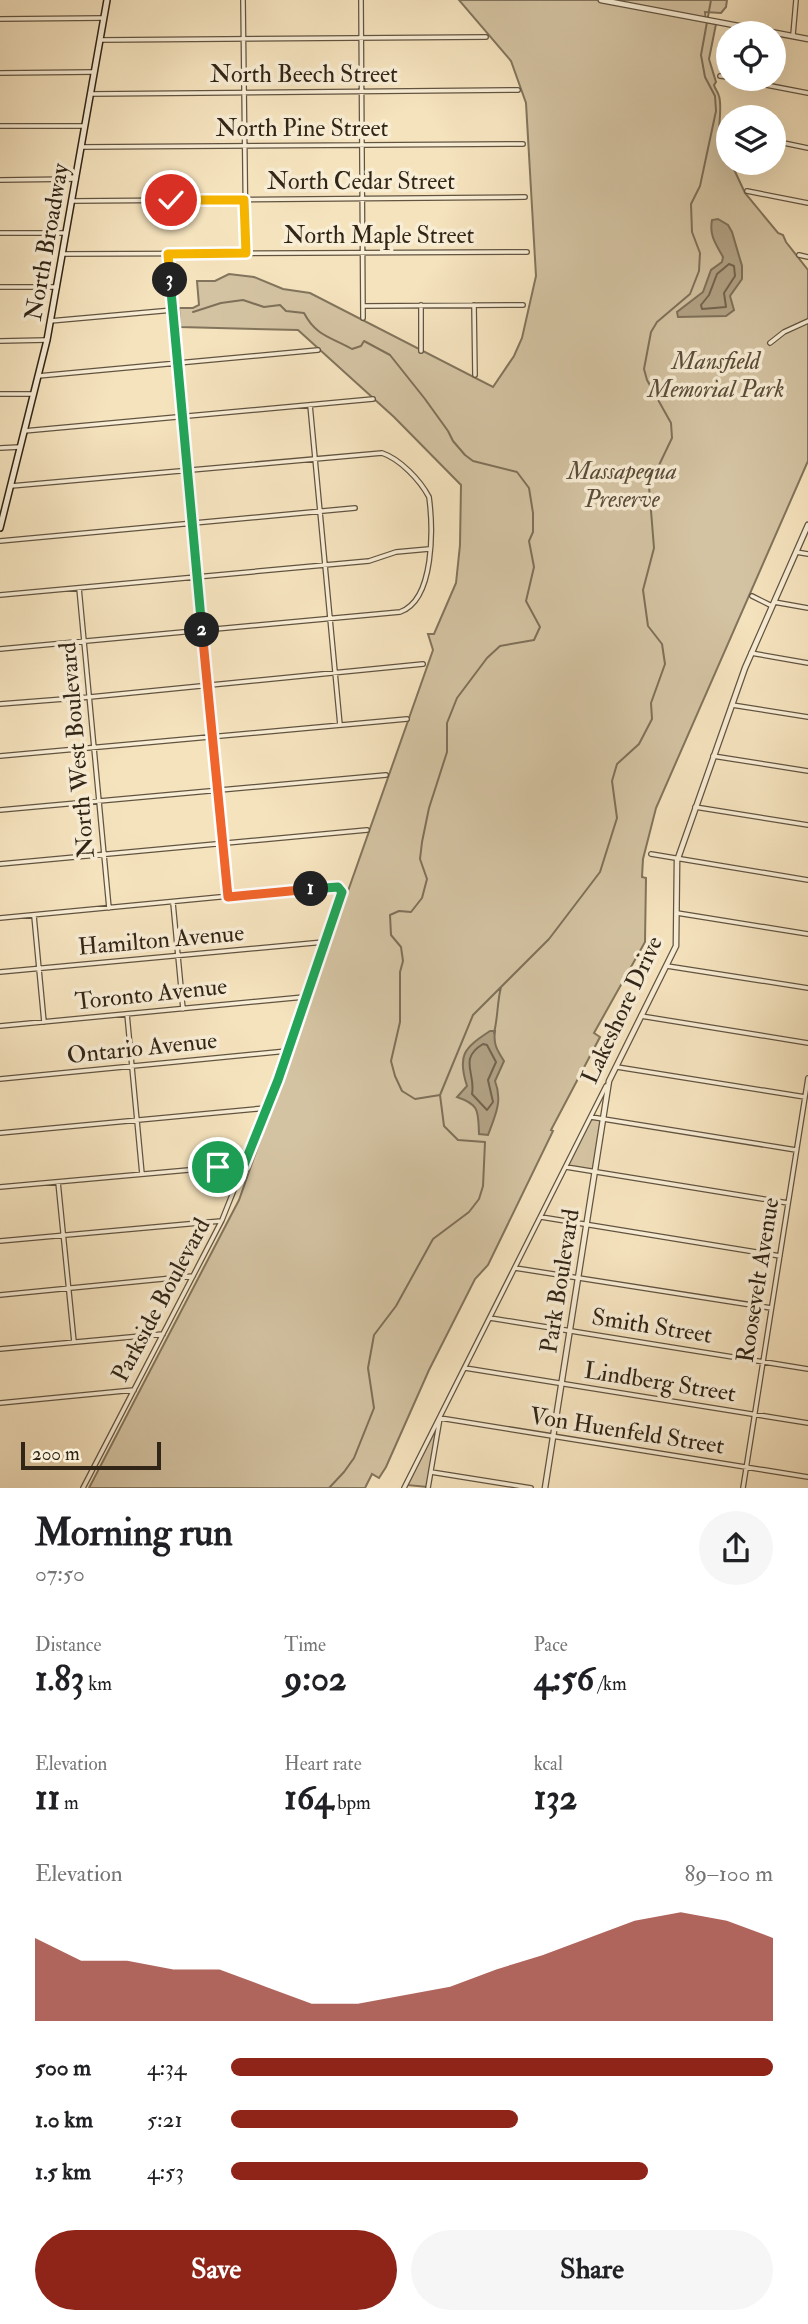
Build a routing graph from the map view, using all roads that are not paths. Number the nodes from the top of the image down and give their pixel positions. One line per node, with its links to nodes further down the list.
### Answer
1 (107, 0): 6 (main road, North Broadway)
2 (243, 0): 10 (street)
3 (361, 0): 11 (street)
4 (601, 0): 8 (street)
5 (796, 0): 8 (street)
6 (103, 18): 7 (street); 13 (main road, North Broadway)
7 (0, 19)
8 (793, 36): 12 (street)
9 (486, 37): 11 (street)
10 (243, 38): 11 (street); 13 (street); 18 (street)
11 (361, 38): 19 (street)
12 (808, 38)
13 (100, 40): 14 (main road, North Broadway)
14 (94, 72): 15 (street); 21 (main road, North Broadway)
15 (0, 73)
16 (786, 89): 20 (street)
17 (518, 90): 19 (street, North Beech Street)
18 (243, 92): 19 (street, North Beech Street); 21 (street, North Beech Street); 27 (street)
19 (362, 92): 25 (street)
20 (808, 93)
21 (90, 94): 23 (main road, North Broadway)
22 (0, 126): 23 (street)
23 (85, 126): 28 (main road, North Broadway)
24 (786, 143): 29 (street)
25 (362, 145): 26 (street, North Pine Street); 27 (street, North Pine Street); 34 (street)
26 (523, 145)
27 (244, 146): 28 (street, North Pine Street); 35 (street)
28 (81, 147): 30 (main road, North Broadway)
29 (808, 148)
30 (76, 179): 31 (street); 36 (main road, North Broadway)
31 (0, 180)
32 (747, 191): 37 (street)
33 (525, 197): 34 (street, North Cedar Street)
34 (362, 199): 35 (street, North Cedar Street); 40 (street)
35 (244, 200): 36 (street, North Cedar Street); 42 (street)
36 (72, 201): 39 (main road, North Broadway)
37 (808, 203)
38 (0, 233): 39 (street)
39 (66, 233): 43 (main road, North Broadway)
40 (363, 252): 41 (street, North Maple Street); 42 (street, North Maple Street); 52 (street)
41 (527, 252)
42 (246, 253): 44 (street, North Maple Street)
43 (62, 254): 44 (street, North Maple Street); 48 (main road, North Broadway)
44 (168, 254): 53 (street)
45 (799, 255): 46 (street)
46 (808, 257)
47 (0, 287): 48 (street)
48 (57, 287): 55 (main road, North Broadway)
49 (523, 304): 51 (street)
50 (421, 305): 51 (street); 52 (street); 61 (street)
51 (474, 305): 63 (street)
52 (363, 306): 54 (street)
53 (173, 310): 55 (street); 62 (street)
54 (363, 318)
55 (50, 321): 57 (main road, North Broadway)
56 (808, 321): 59 (street)
57 (47, 340): 58 (street); 64 (main road, North Broadway)
58 (0, 341)
59 (770, 343)
60 (318, 350): 62 (street)
61 (421, 351)
62 (178, 363): 64 (street); 69 (street)
63 (475, 375)
64 (38, 376): 66 (main road, North Broadway)
65 (0, 394): 66 (street)
66 (33, 394): 70 (main road, North Broadway)
67 (373, 399): 68 (street)
68 (310, 405): 69 (street); 73 (street)
69 (183, 417): 70 (street); 74 (street)
70 (24, 431): 71 (main road, North Broadway)
71 (20, 447): 72 (street); 75 (main road, North Broadway)
72 (0, 448)
73 (315, 458): 74 (street); 78 (street); 83 (street)
74 (188, 470): 75 (street); 79 (street)
75 (10, 486): 76 (main road, North Broadway)
76 (3, 501): 81 (main road, North Broadway)
77 (355, 508): 78 (street)
78 (320, 512): 79 (street); 86 (street)
79 (193, 524): 82 (street); 87 (street)
80 (808, 525): 84 (street, Lakeshore Drive)
81 (0, 528)
82 (0, 541)
83 (429, 550): 86 (street); 93 (street)
84 (796, 552): 85 (street); 91 (street, Lakeshore Drive)
85 (808, 554)
86 (325, 565): 87 (street); 93 (street)
87 (198, 577): 88 (street); 94 (street)
88 (79, 588): 89 (street); 95 (street, North West Boulevard)
89 (0, 595)
90 (752, 596): 91 (street)
91 (773, 604): 92 (street); 97 (street, Lakeshore Drive)
92 (808, 608)
93 (330, 619): 94 (street); 100 (street)
94 (202, 631): 95 (street); 101 (street)
95 (85, 641): 96 (street); 102 (street, North West Boulevard)
96 (0, 649)
97 (751, 653): 98 (street); 104 (street, Lakeshore Drive)
98 (808, 663)
99 (423, 664): 100 (street)
100 (335, 672): 101 (street); 107 (street)
101 (208, 684): 102 (street); 108 (street)
102 (90, 697): 103 (street); 109 (street, North West Boulevard)
103 (0, 704)
104 (732, 705): 105 (street); 111 (street, Lakeshore Drive)
105 (808, 717)
106 (407, 719): 107 (street)
107 (340, 725): 108 (street)
108 (213, 737): 109 (street); 114 (street)
109 (94, 748): 110 (street); 115 (street, North West Boulevard)
110 (0, 756)
111 (713, 756): 112 (street); 116 (street, Lakeshore Drive)
112 (808, 771)
113 (386, 775): 114 (street)
114 (218, 790): 115 (street); 120 (street)
115 (99, 801): 117 (street); 122 (street, North West Boulevard)
116 (695, 807): 118 (street); 123 (street, Lakeshore Drive)
117 (0, 810)
118 (808, 825)
119 (367, 830): 120 (street)
120 (223, 844): 122 (street); 126 (street)
121 (651, 854): 123 (street)
122 (104, 855): 124 (street); 128 (street, North West Boulevard)
123 (678, 858): 125 (street); 129 (street, Lakeshore Drive)
124 (0, 864)
125 (808, 880)
126 (228, 897): 127 (street); 133 (street, Parkside Boulevard)
127 (173, 902): 128 (street); 134 (street)
128 (109, 908): 130 (street)
129 (677, 913): 132 (street); 135 (street, Lakeshore Drive)
130 (34, 915): 131 (street); 136 (street)
131 (0, 918)
132 (808, 934)
133 (324, 942): 134 (street, Hamilton Avenue); 139 (street, Parkside Boulevard)
134 (178, 956): 136 (street, Hamilton Avenue); 140 (street)
135 (667, 966): 138 (street); 142 (street, Lakeshore Drive)
136 (39, 968): 137 (street, Hamilton Avenue); 143 (street)
137 (0, 972)
138 (808, 988)
139 (305, 997): 140 (street, Toronto Avenue); 146 (street, Parkside Boulevard)
140 (183, 1009): 141 (street, Toronto Avenue)
141 (127, 1014): 143 (street, Toronto Avenue); 147 (street)
142 (641, 1016): 145 (street); 148 (street, Lakeshore Drive)
143 (44, 1022): 144 (street, Toronto Avenue)
144 (0, 1026)
145 (808, 1043)
146 (287, 1051): 147 (street, Ontario Avenue); 153 (street, Parkside Boulevard)
147 (132, 1066): 150 (street, Ontario Avenue); 156 (street)
148 (617, 1067): 151 (street, Lakeshore Drive); 152 (street)
149 (808, 1077): 152 (street, Roosevelt Avenue)
150 (0, 1079)
151 (609, 1081): 154 (street, Lakeshore Drive); 155 (street, Park Boulevard)
152 (805, 1097): 158 (street, Roosevelt Avenue)
153 (267, 1108): 156 (street); 159 (street, Parkside Boulevard)
154 (591, 1117): 155 (street); 160 (street, Lakeshore Drive)
155 (603, 1119): 158 (street); 161 (street, Park Boulevard)
156 (137, 1120): 157 (street); 162 (street)
157 (0, 1133)
158 (797, 1150): 165 (street, Roosevelt Avenue)
159 (244, 1165): 162 (street); 167 (street, Parkside Boulevard)
160 (566, 1167): 161 (street); 166 (street, Lakeshore Drive)
161 (595, 1172): 165 (street); 168 (street, Park Boulevard)
162 (142, 1174): 163 (street)
163 (58, 1182): 164 (street); 169 (street)
164 (0, 1188)
165 (788, 1203): 171 (street, Roosevelt Avenue)
166 (541, 1217): 168 (street); 172 (street, Lakeshore Drive)
167 (222, 1220): 169 (street); 173 (street, Parkside Boulevard)
168 (587, 1225): 171 (street); 174 (street, Park Boulevard)
169 (63, 1235): 170 (street); 175 (street)
170 (0, 1241)
171 (780, 1256): 177 (street, Roosevelt Avenue)
172 (515, 1268): 174 (street); 178 (street, Lakeshore Drive)
173 (194, 1276): 175 (street); 180 (street, Parkside Boulevard)
174 (578, 1278): 177 (street); 179 (street, Park Boulevard)
175 (68, 1287): 176 (street); 181 (street)
176 (0, 1295)
177 (771, 1308): 183 (street, Roosevelt Avenue)
178 (490, 1318): 179 (street, Smith Street); 184 (street, Lakeshore Drive)
179 (570, 1331): 183 (street, Smith Street); 186 (street, Park Boulevard)
180 (163, 1334): 181 (street); 187 (street, Parkside Boulevard)
181 (74, 1342): 182 (street)
182 (0, 1349)
183 (763, 1362): 185 (street, Smith Street); 189 (street, Roosevelt Avenue)
184 (465, 1368): 186 (street, Lindberg Street); 190 (street, Lakeshore Drive)
185 (808, 1369)
186 (562, 1384): 189 (street, Lindberg Street); 192 (street, Park Boulevard)
187 (134, 1390): 188 (street); 196 (street, Parkside Boulevard)
188 (0, 1403)
189 (754, 1414): 191 (street, Lindberg Street); 193 (street, Roosevelt Avenue)
190 (440, 1418): 192 (street, Von Huenfeld Street); 194 (street); 197 (street, Lakeshore Drive)
191 (808, 1423)
192 (553, 1437): 193 (street, Von Huenfeld Street); 200 (street, Park Boulevard)
193 (746, 1467): 195 (street, Von Huenfeld Street); 201 (street, Roosevelt Avenue)
194 (431, 1472): 198 (street); 199 (street)
195 (808, 1477)
196 (83, 1488)
197 (404, 1488)
198 (428, 1488)
199 (531, 1488)
200 (545, 1488)
201 (743, 1488)

